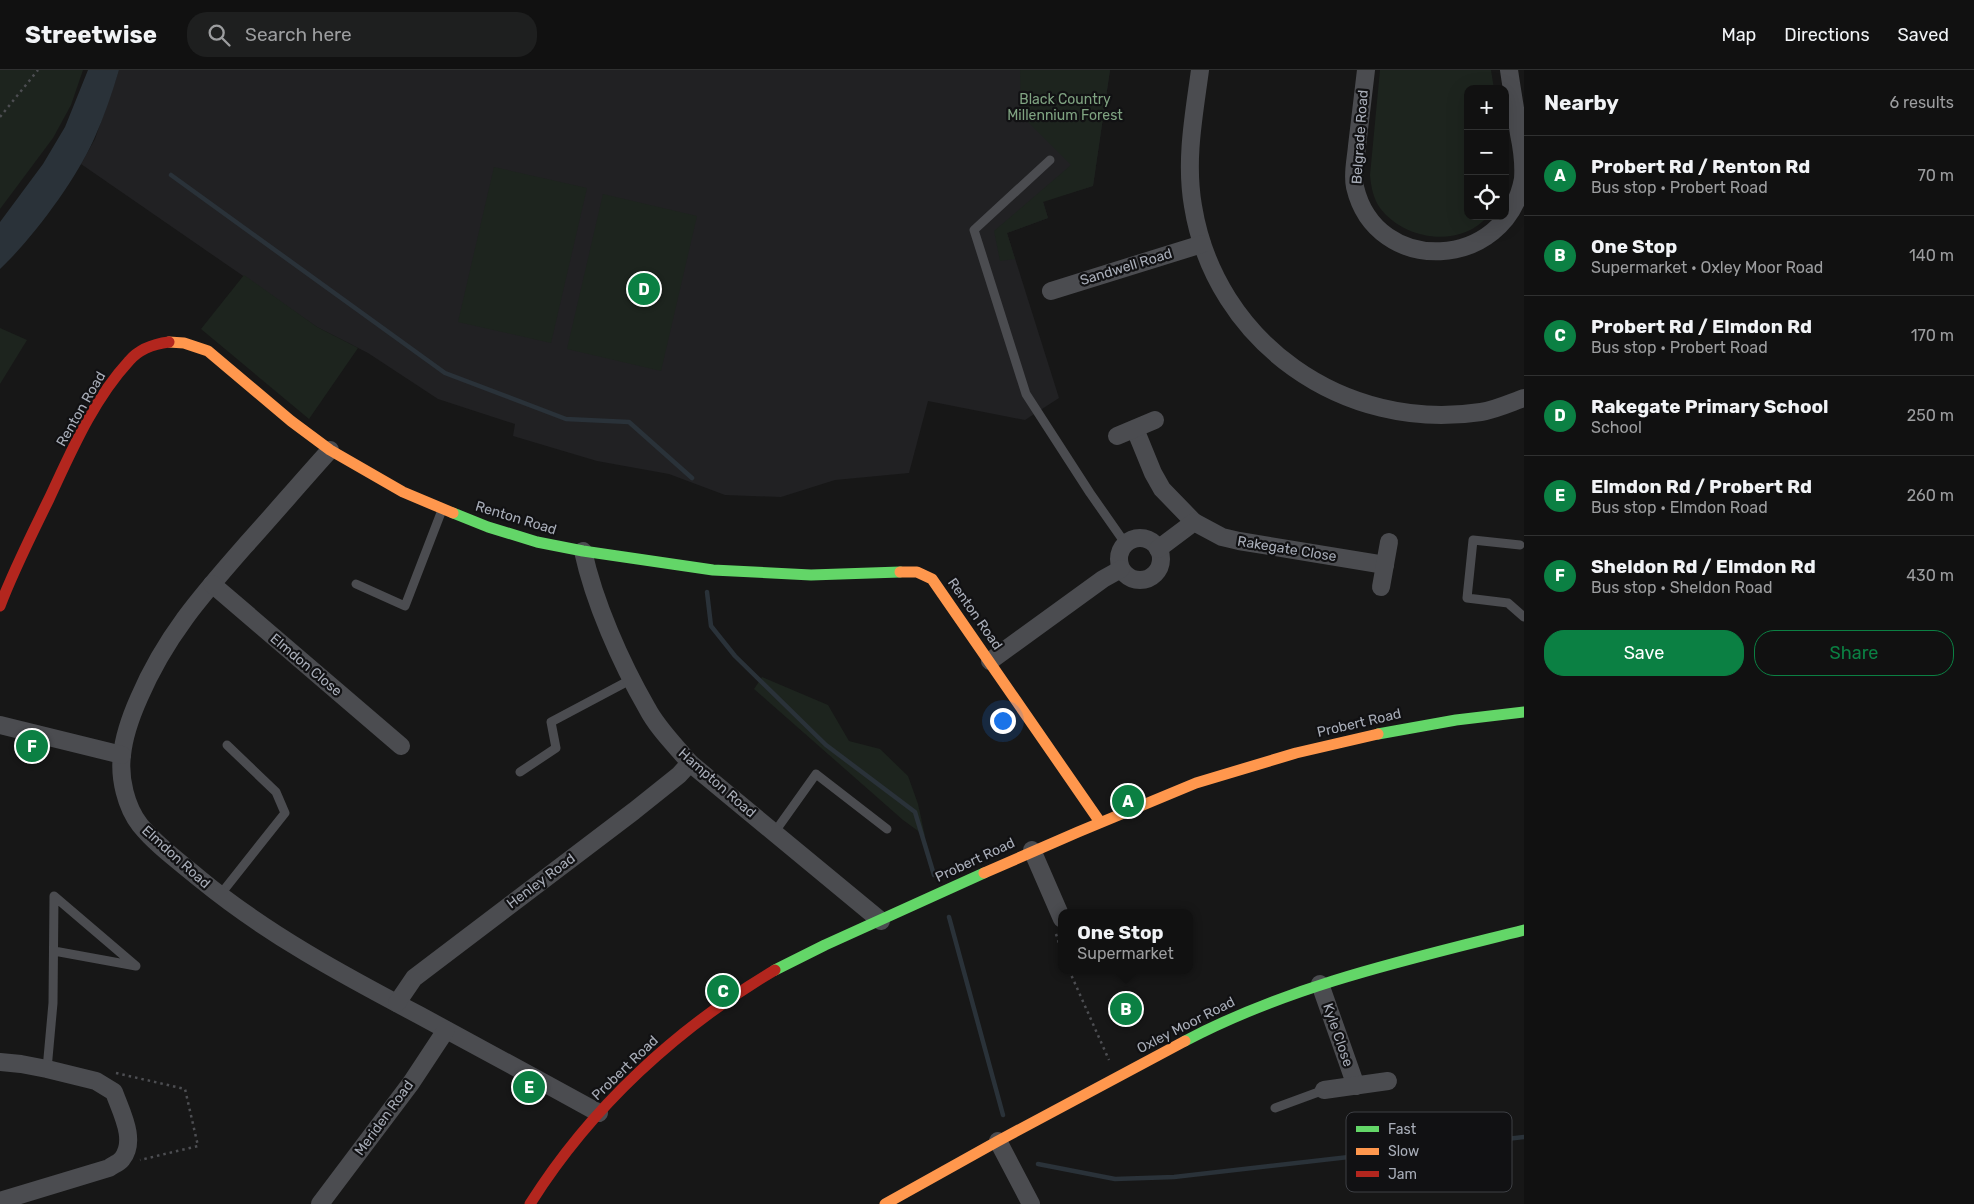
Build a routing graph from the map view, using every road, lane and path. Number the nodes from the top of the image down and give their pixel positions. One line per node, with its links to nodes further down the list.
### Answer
1 (38, 70): 5 (path)
2 (1200, 70): 7 (street)
3 (1366, 70): 4 (street, Belgrade Road)
4 (1509, 70)
5 (0, 117)
6 (1050, 160): 17 (lane)
7 (1202, 244): 8 (street, Sandwell Road); 9 (street)
8 (1050, 291)
9 (1524, 398)
10 (1154, 420): 11 (street)
11 (1135, 429): 12 (street); 15 (street, Rakegate Close)
12 (1117, 436)
13 (330, 450): 14 (street, Renton Road); 23 (street, Elmdon Road); 26 (street, Renton Road)
14 (442, 510): 20 (street, Renton Road); 24 (lane)
15 (1194, 522): 19 (street); 21 (street, Rakegate Close)
16 (1389, 542): 21 (street)
17 (1125, 543): 19 (street); 22 (street)
18 (1520, 545): 27 (lane)
19 (1158, 549): 22 (street)
20 (583, 551): 28 (street, Renton Road); 29 (street, Hampton Road)
21 (1385, 565): 25 (street)
22 (1121, 569): 28 (street)
23 (212, 584): 33 (street, Elmdon Close); 34 (street, Elmdon Road)
24 (356, 584)
25 (1381, 588)
26 (0, 606)
27 (1524, 617)
28 (990, 661): 37 (street, Renton Road)
29 (632, 679): 35 (street, Hampton Road); 36 (lane)
30 (1524, 712): 37 (street, Probert Road)
31 (0, 725): 34 (street)
32 (227, 745): 41 (lane)
33 (401, 746)
34 (122, 755): 41 (street, Elmdon Road)
35 (690, 763): 39 (street, Hampton Road); 48 (street, Henley Road)
36 (520, 772)
37 (1100, 822): 40 (street, Probert Road)
38 (887, 829): 39 (lane)
39 (774, 833): 43 (street, Hampton Road)
40 (1032, 850): 42 (street); 43 (street, Probert Road)
41 (220, 896): 48 (street, Elmdon Road)
42 (1058, 910)
43 (881, 921): 58 (street, Probert Road)
44 (1524, 930): 47 (street, Oxley Moor Road)
45 (54, 951): 45 (lane); 51 (lane)
46 (1071, 974): 52 (path)
47 (1320, 984): 52 (street, Oxley Moor Road); 55 (street, Kyle Close)
48 (397, 1003): 49 (street, Elmdon Road)
49 (446, 1030): 58 (street, Elmdon Road); 62 (street, Meriden Road)
50 (0, 1062): 51 (street)
51 (47, 1069): 53 (street)
52 (1117, 1077): 59 (street, Oxley Moor Road)
53 (96, 1081): 60 (path); 61 (street)
54 (1388, 1081): 55 (street, Kyle Close)
55 (1356, 1086): 56 (street, Kyle Close)
56 (1324, 1090): 57 (lane)
57 (1275, 1108)
58 (599, 1113): 63 (street, Probert Road)
59 (998, 1141): 64 (street, Oxley Moor Road); 65 (street)
60 (136, 1161)
61 (0, 1201)
62 (320, 1204)
63 (530, 1204)
64 (885, 1204)
65 (1031, 1204)

